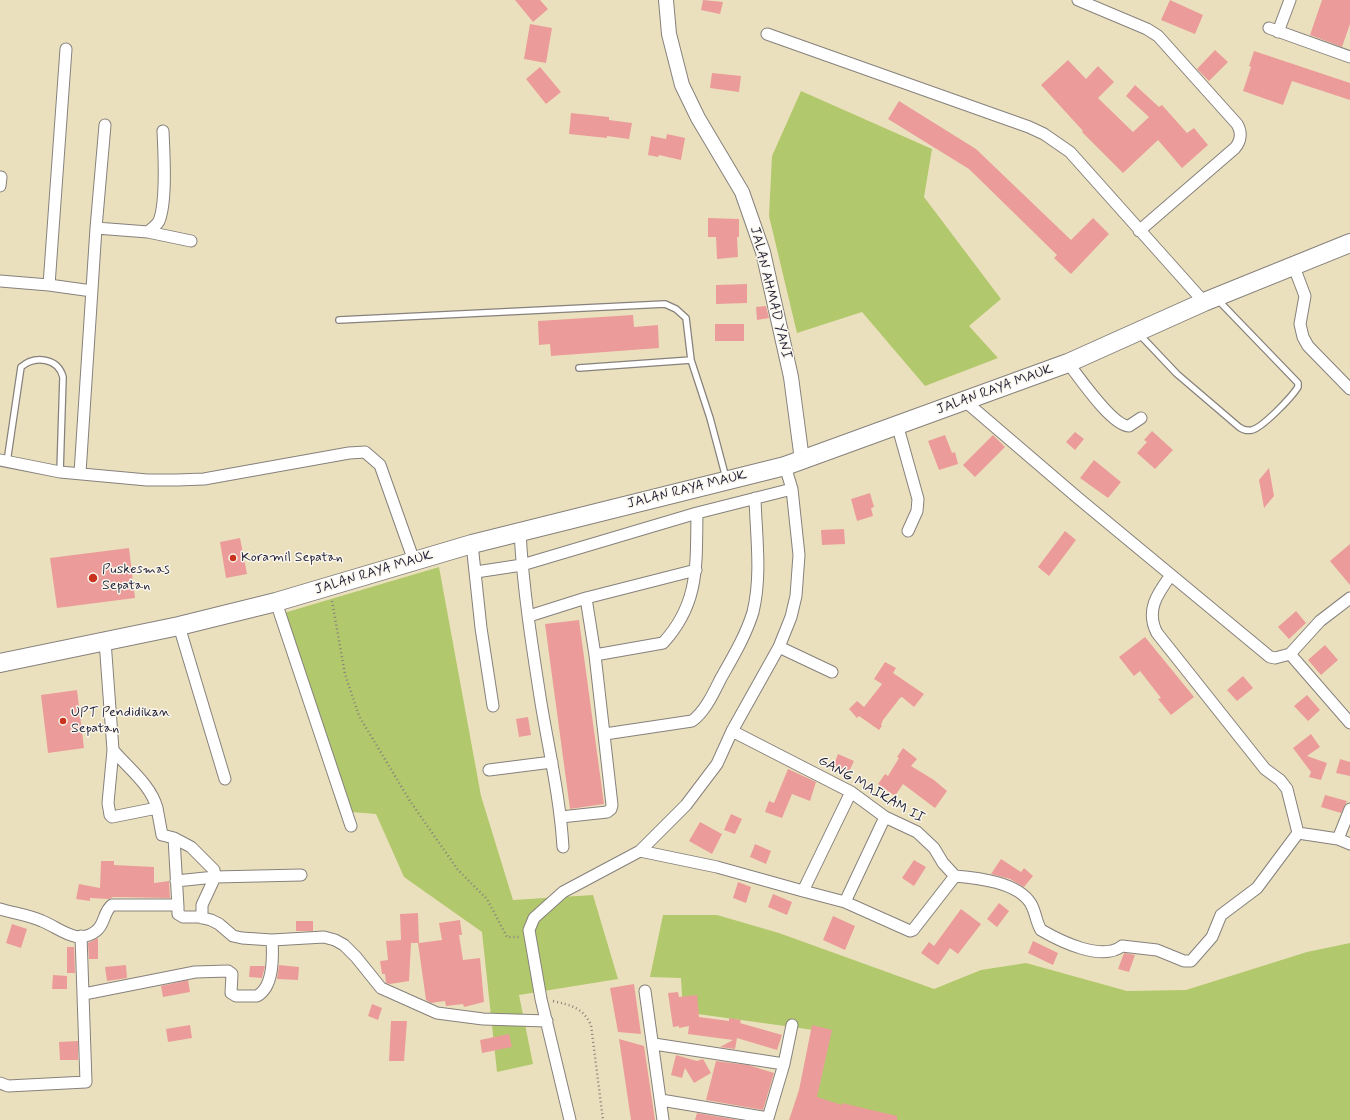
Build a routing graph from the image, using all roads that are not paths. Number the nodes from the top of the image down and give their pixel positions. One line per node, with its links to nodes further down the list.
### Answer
1 (666, 0): 28 (street, JALAN AHMAD YANI)
2 (1078, 0): 10 (street)
3 (1290, 0): 6 (street)
4 (767, 34): 10 (street)
5 (66, 49): 16 (street)
6 (1350, 57)
7 (105, 124): 9 (street)
8 (163, 131): 11 (street)
9 (96, 228): 11 (street); 17 (street)
10 (1139, 231): 18 (street)
11 (148, 232): 12 (street)
12 (191, 241)
13 (1350, 243): 14 (main road, JALAN RAYA MAUK)
14 (1294, 267): 18 (main road, JALAN RAYA MAUK); 24 (street)
15 (0, 281): 16 (street)
16 (49, 285): 17 (street)
17 (92, 291): 32 (street)
18 (1210, 300): 20 (main road, JALAN RAYA MAUK); 20 (lane)
19 (339, 320): 21 (lane)
20 (1138, 333): 22 (main road, JALAN RAYA MAUK)
21 (691, 360): 23 (lane); 33 (lane)
22 (1068, 363): 25 (main road, JALAN RAYA MAUK); 26 (street)
23 (579, 368)
24 (1350, 389)
25 (966, 402): 27 (main road, JALAN RAYA MAUK); 44 (street)
26 (1141, 418)
27 (897, 424): 28 (main road, JALAN RAYA MAUK); 37 (street)
28 (802, 460): 30 (main road, JALAN RAYA MAUK)
29 (3, 461): 31 (street); 31 (lane)
30 (785, 466): 33 (main road, JALAN RAYA MAUK); 34 (street)
31 (60, 472): 32 (street)
32 (80, 473): 40 (street)
33 (726, 480): 38 (main road, JALAN RAYA MAUK)
34 (792, 489): 35 (street); 51 (street)
35 (755, 498): 36 (street); 59 (street)
36 (697, 514): 41 (street); 42 (street)
37 (908, 531)
38 (520, 532): 39 (main road, JALAN RAYA MAUK); 41 (street)
39 (472, 544): 40 (main road, JALAN RAYA MAUK); 43 (street)
40 (414, 561): 47 (main road, JALAN RAYA MAUK)
41 (522, 565): 43 (street); 48 (street)
42 (696, 570): 45 (street); 53 (street)
43 (476, 572): 56 (street)
44 (1171, 575): 52 (street); 70 (street)
45 (586, 598): 48 (street); 53 (street)
46 (1350, 598): 52 (street)
47 (276, 602): 49 (main road, JALAN RAYA MAUK); 69 (street)
48 (529, 616): 61 (street)
49 (179, 626): 50 (main road, JALAN RAYA MAUK); 63 (street)
50 (105, 641): 54 (main road, JALAN RAYA MAUK); 60 (street)
51 (779, 648): 55 (street); 58 (street)
52 (1290, 654): 57 (street)
53 (595, 655): 59 (street)
54 (0, 663)
55 (832, 672)
56 (493, 706)
57 (1350, 723)
58 (732, 731): 64 (street, GANG MAIKAM II); 75 (street)
59 (605, 734): 67 (street)
60 (113, 750): 65 (street); 65 (street)
61 (552, 762): 62 (street); 67 (street)
62 (489, 770)
63 (225, 779)
64 (851, 792): 68 (street, GANG MAIKAM II); 80 (street)
65 (157, 808): 71 (street)
66 (1350, 809): 72 (street)
67 (561, 816): 74 (street)
68 (885, 817): 77 (street, GANG MAIKAM II); 81 (street)
69 (351, 826)
70 (1298, 833): 72 (street); 77 (street)
71 (174, 838): 78 (street); 79 (street)
72 (1338, 839): 73 (street)
73 (1350, 844)
74 (563, 847)
75 (640, 851): 80 (street); 89 (street)
76 (301, 875): 78 (street)
77 (955, 876): 81 (street)
78 (215, 877): 79 (street); 84 (street)
79 (176, 881): 82 (street)
80 (803, 891): 81 (street)
81 (845, 902)
82 (178, 907): 84 (street); 85 (street)
83 (0, 909): 85 (street)
84 (202, 918): 86 (street)
85 (81, 936): 88 (street)
86 (272, 940): 88 (street); 89 (street)
87 (645, 991): 91 (street)
88 (84, 994): 93 (street)
89 (547, 1021): 96 (street)
90 (792, 1025): 92 (street)
91 (654, 1044): 92 (street); 94 (street)
92 (784, 1064): 95 (street)
93 (0, 1083)
94 (661, 1100): 95 (street); 97 (street)
95 (772, 1119)
96 (570, 1120)
97 (664, 1120)

